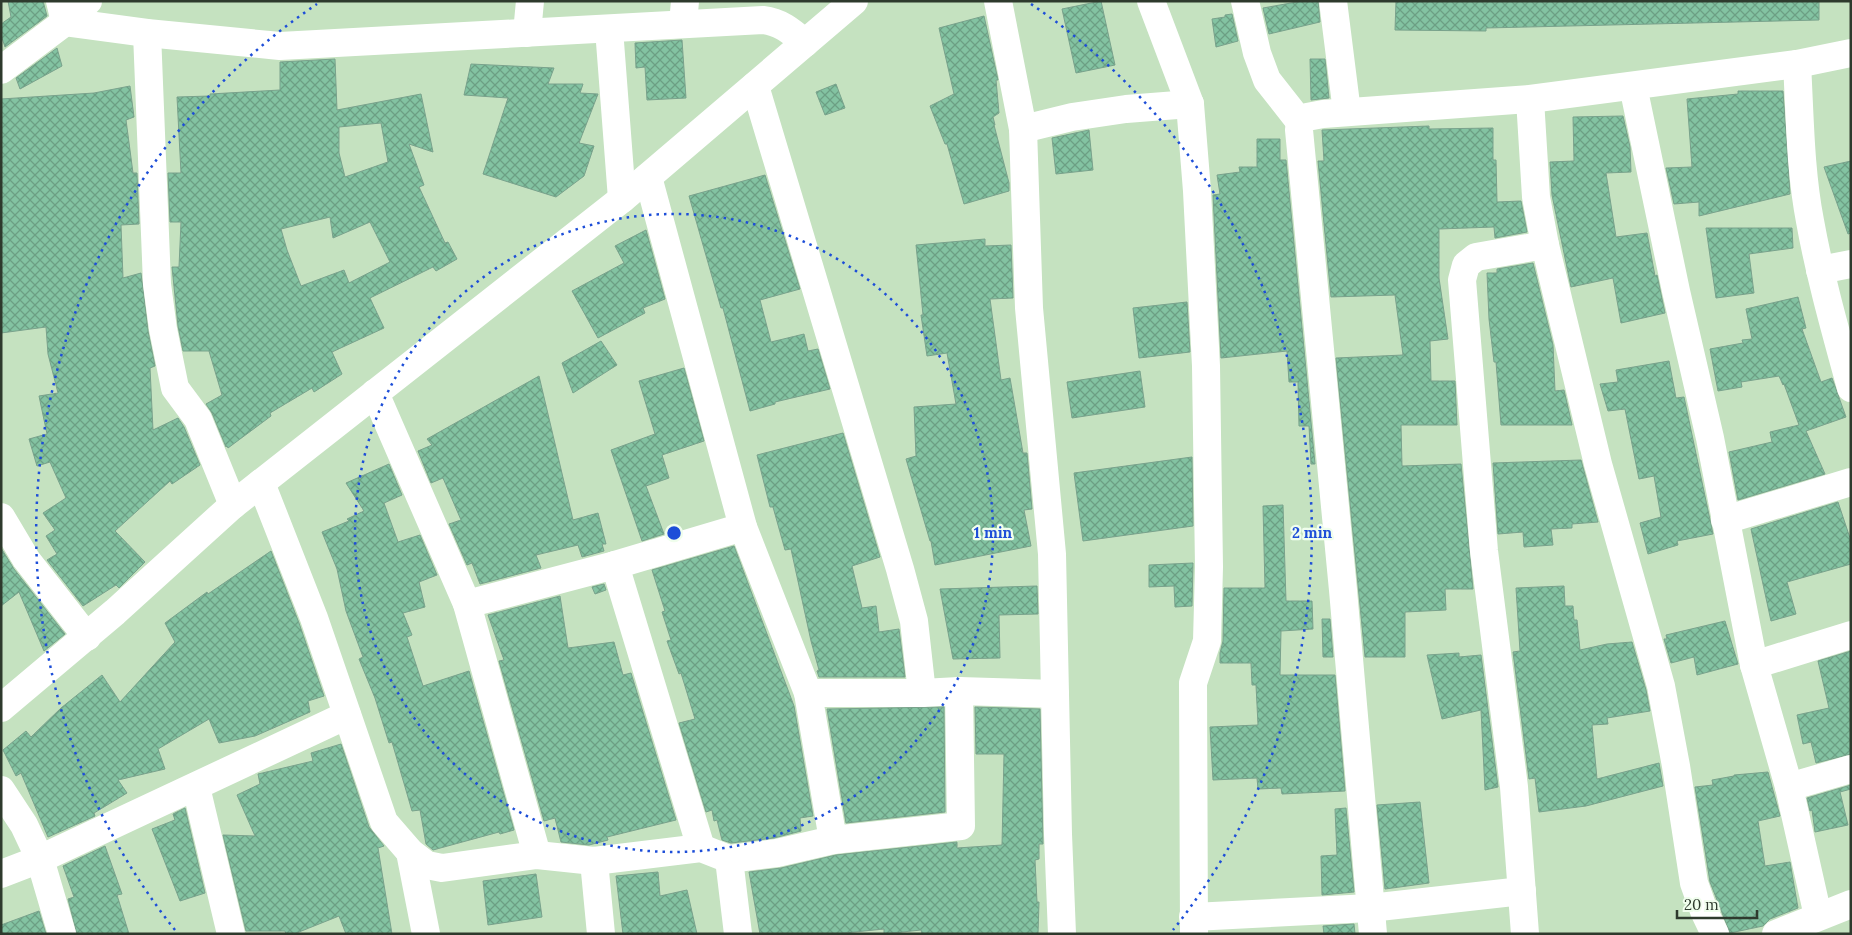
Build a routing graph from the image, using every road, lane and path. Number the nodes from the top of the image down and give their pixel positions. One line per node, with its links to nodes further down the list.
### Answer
1 (88, 1): 8 (street)
2 (530, 1): 12 (street)
3 (854, 1): 13 (street)
4 (998, 1): 23 (street)
5 (1151, 1): 20 (street)
6 (1245, 1): 22 (street)
7 (1333, 1): 21 (street)
8 (63, 12): 11 (street); 16 (street)
9 (684, 13): 10 (street); 13 (street)
10 (609, 29): 12 (street); 25 (street)
11 (147, 33): 12 (street); 33 (street)
12 (527, 33)
13 (805, 42): 17 (street)
14 (1851, 54): 15 (street)
15 (1797, 64): 18 (street); 28 (street)
16 (1, 70)
17 (755, 86): 24 (street); 44 (street)
18 (1633, 86): 19 (street); 35 (street)
19 (1530, 100): 21 (street); 26 (street)
20 (1190, 104): 23 (street); 64 (street)
21 (1347, 112): 22 (street)
22 (1300, 122): 63 (street)
23 (1023, 129): 45 (street)
24 (648, 177): 25 (street); 36 (street)
25 (622, 199): 30 (street)
26 (1545, 245): 60 (street); 72 (street)
27 (1851, 264): 28 (street)
28 (1820, 270): 29 (street)
29 (1851, 388)
30 (375, 393): 31 (street); 38 (street)
31 (262, 482): 33 (street); 47 (street)
32 (1851, 482): 35 (street)
33 (233, 505): 40 (street)
34 (1, 516): 40 (street)
35 (1725, 520): 41 (street)
36 (743, 527): 37 (street); 43 (street)
37 (615, 565): 38 (street); 53 (street)
38 (466, 604): 55 (street)
39 (1851, 635): 41 (street)
40 (87, 637): 46 (street)
41 (1754, 665): 50 (street)
42 (959, 691): 44 (street); 45 (street); 52 (street)
43 (808, 693): 44 (street); 52 (street)
44 (922, 693)
45 (1055, 694): 70 (street)
46 (1, 708)
47 (347, 715): 49 (street); 54 (street)
48 (1851, 769): 50 (street)
49 (196, 787): 57 (street); 66 (street)
50 (1789, 787): 62 (street)
51 (1, 790): 57 (street)
52 (833, 840): 56 (street)
53 (701, 848): 56 (street); 58 (street)
54 (410, 852): 55 (street); 67 (street)
55 (537, 855): 58 (street)
56 (728, 858): 69 (street)
57 (40, 859): 59 (street); 65 (street)
58 (594, 861): 68 (street)
59 (1, 874)
60 (1522, 891): 63 (street); 71 (street)
61 (1851, 904): 62 (street)
62 (1818, 916): 73 (street)
63 (1372, 921): 64 (street)
64 (1194, 926)
65 (62, 934)
66 (231, 934)
67 (426, 934)
68 (601, 934)
69 (738, 934)
70 (1062, 934)
71 (1525, 934)
72 (1715, 934)
73 (1776, 934)

